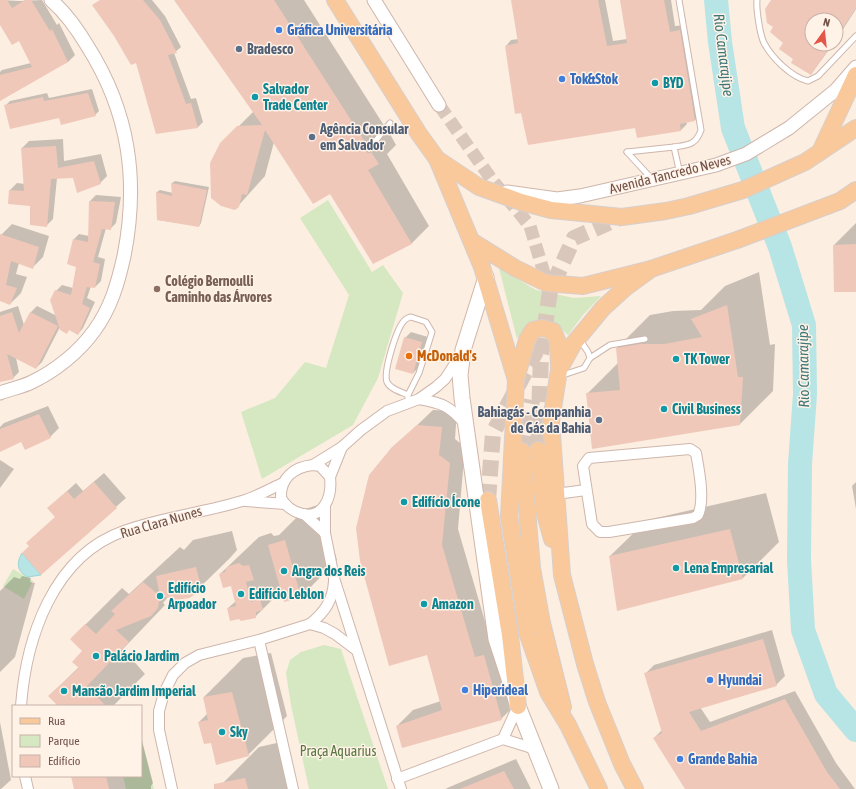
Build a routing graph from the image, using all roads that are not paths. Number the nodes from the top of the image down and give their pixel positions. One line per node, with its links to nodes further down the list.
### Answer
1 (51, 0): 31 (street)
2 (335, 0): 15 (main road, Avenida Tancredo Neves)
3 (374, 0): 9 (street)
4 (678, 0): 12 (lane)
5 (757, 0): 6 (lane)
6 (856, 36)
7 (856, 68): 16 (street, Avenida Tancredo Neves)
8 (856, 75): 14 (main road)
9 (439, 105)
10 (390, 123): 13 (lane)
11 (856, 128): 14 (main road, Avenida Tancredo Neves)
12 (674, 146): 16 (lane); 17 (lane)
13 (369, 149)
14 (820, 152): 18 (main road, Avenida Tancredo Neves)
15 (437, 159): 18 (main road, Avenida Tancredo Neves); 22 (main road)
16 (680, 174): 17 (street, Avenida Tancredo Neves)
17 (653, 181): 18 (street, Avenida Tancredo Neves)
18 (479, 187)
19 (856, 190): 21 (main road)
20 (856, 200): 21 (street)
21 (834, 203): 23 (main road)
22 (473, 242): 23 (main road); 24 (main road)
23 (651, 269): 25 (main road)
24 (486, 277): 27 (main road); 30 (main road)
25 (579, 337): 28 (lane); 29 (main road)
26 (645, 339): 28 (lane)
27 (463, 350): 33 (street); 34 (main road)
28 (590, 358): 29 (lane)
29 (558, 373): 30 (main road); 42 (main road)
30 (516, 380): 56 (main road)
31 (0, 393)
32 (408, 398): 32 (lane); 33 (street); 35 (street)
33 (419, 399): 34 (street)
34 (466, 424): 55 (main road)
35 (342, 447): 38 (street); 39 (street)
36 (538, 450): 49 (main road)
37 (522, 451): 56 (main road)
38 (313, 465): 39 (street); 40 (street)
39 (330, 477): 46 (street)
40 (283, 483): 44 (street, Rua Clara Nunes); 45 (street)
41 (586, 490): 41 (street); 42 (street)
42 (556, 494): 49 (main road)
43 (488, 500): 55 (main road)
44 (242, 501): 45 (street, Rua Clara Nunes); 54 (street, Rua Clara Nunes)
45 (285, 504): 47 (street)
46 (325, 505): 47 (street); 48 (street)
47 (304, 514): 48 (street)
48 (325, 533): 50 (street)
49 (562, 576): 67 (main road)
50 (334, 578): 51 (street); 53 (street)
51 (310, 624): 52 (street); 53 (street)
52 (258, 640): 62 (street); 63 (street)
53 (355, 649): 60 (street)
54 (21, 705)
55 (518, 706): 57 (street); 58 (main road)
56 (568, 725): 66 (main road)
57 (503, 739): 58 (street); 60 (street)
58 (535, 749): 65 (main road)
59 (25, 777): 61 (street)
60 (397, 779): 64 (street)
61 (28, 789)
62 (172, 789)
63 (293, 789)
64 (401, 789)
65 (551, 789)
66 (599, 789)
67 (635, 789)

